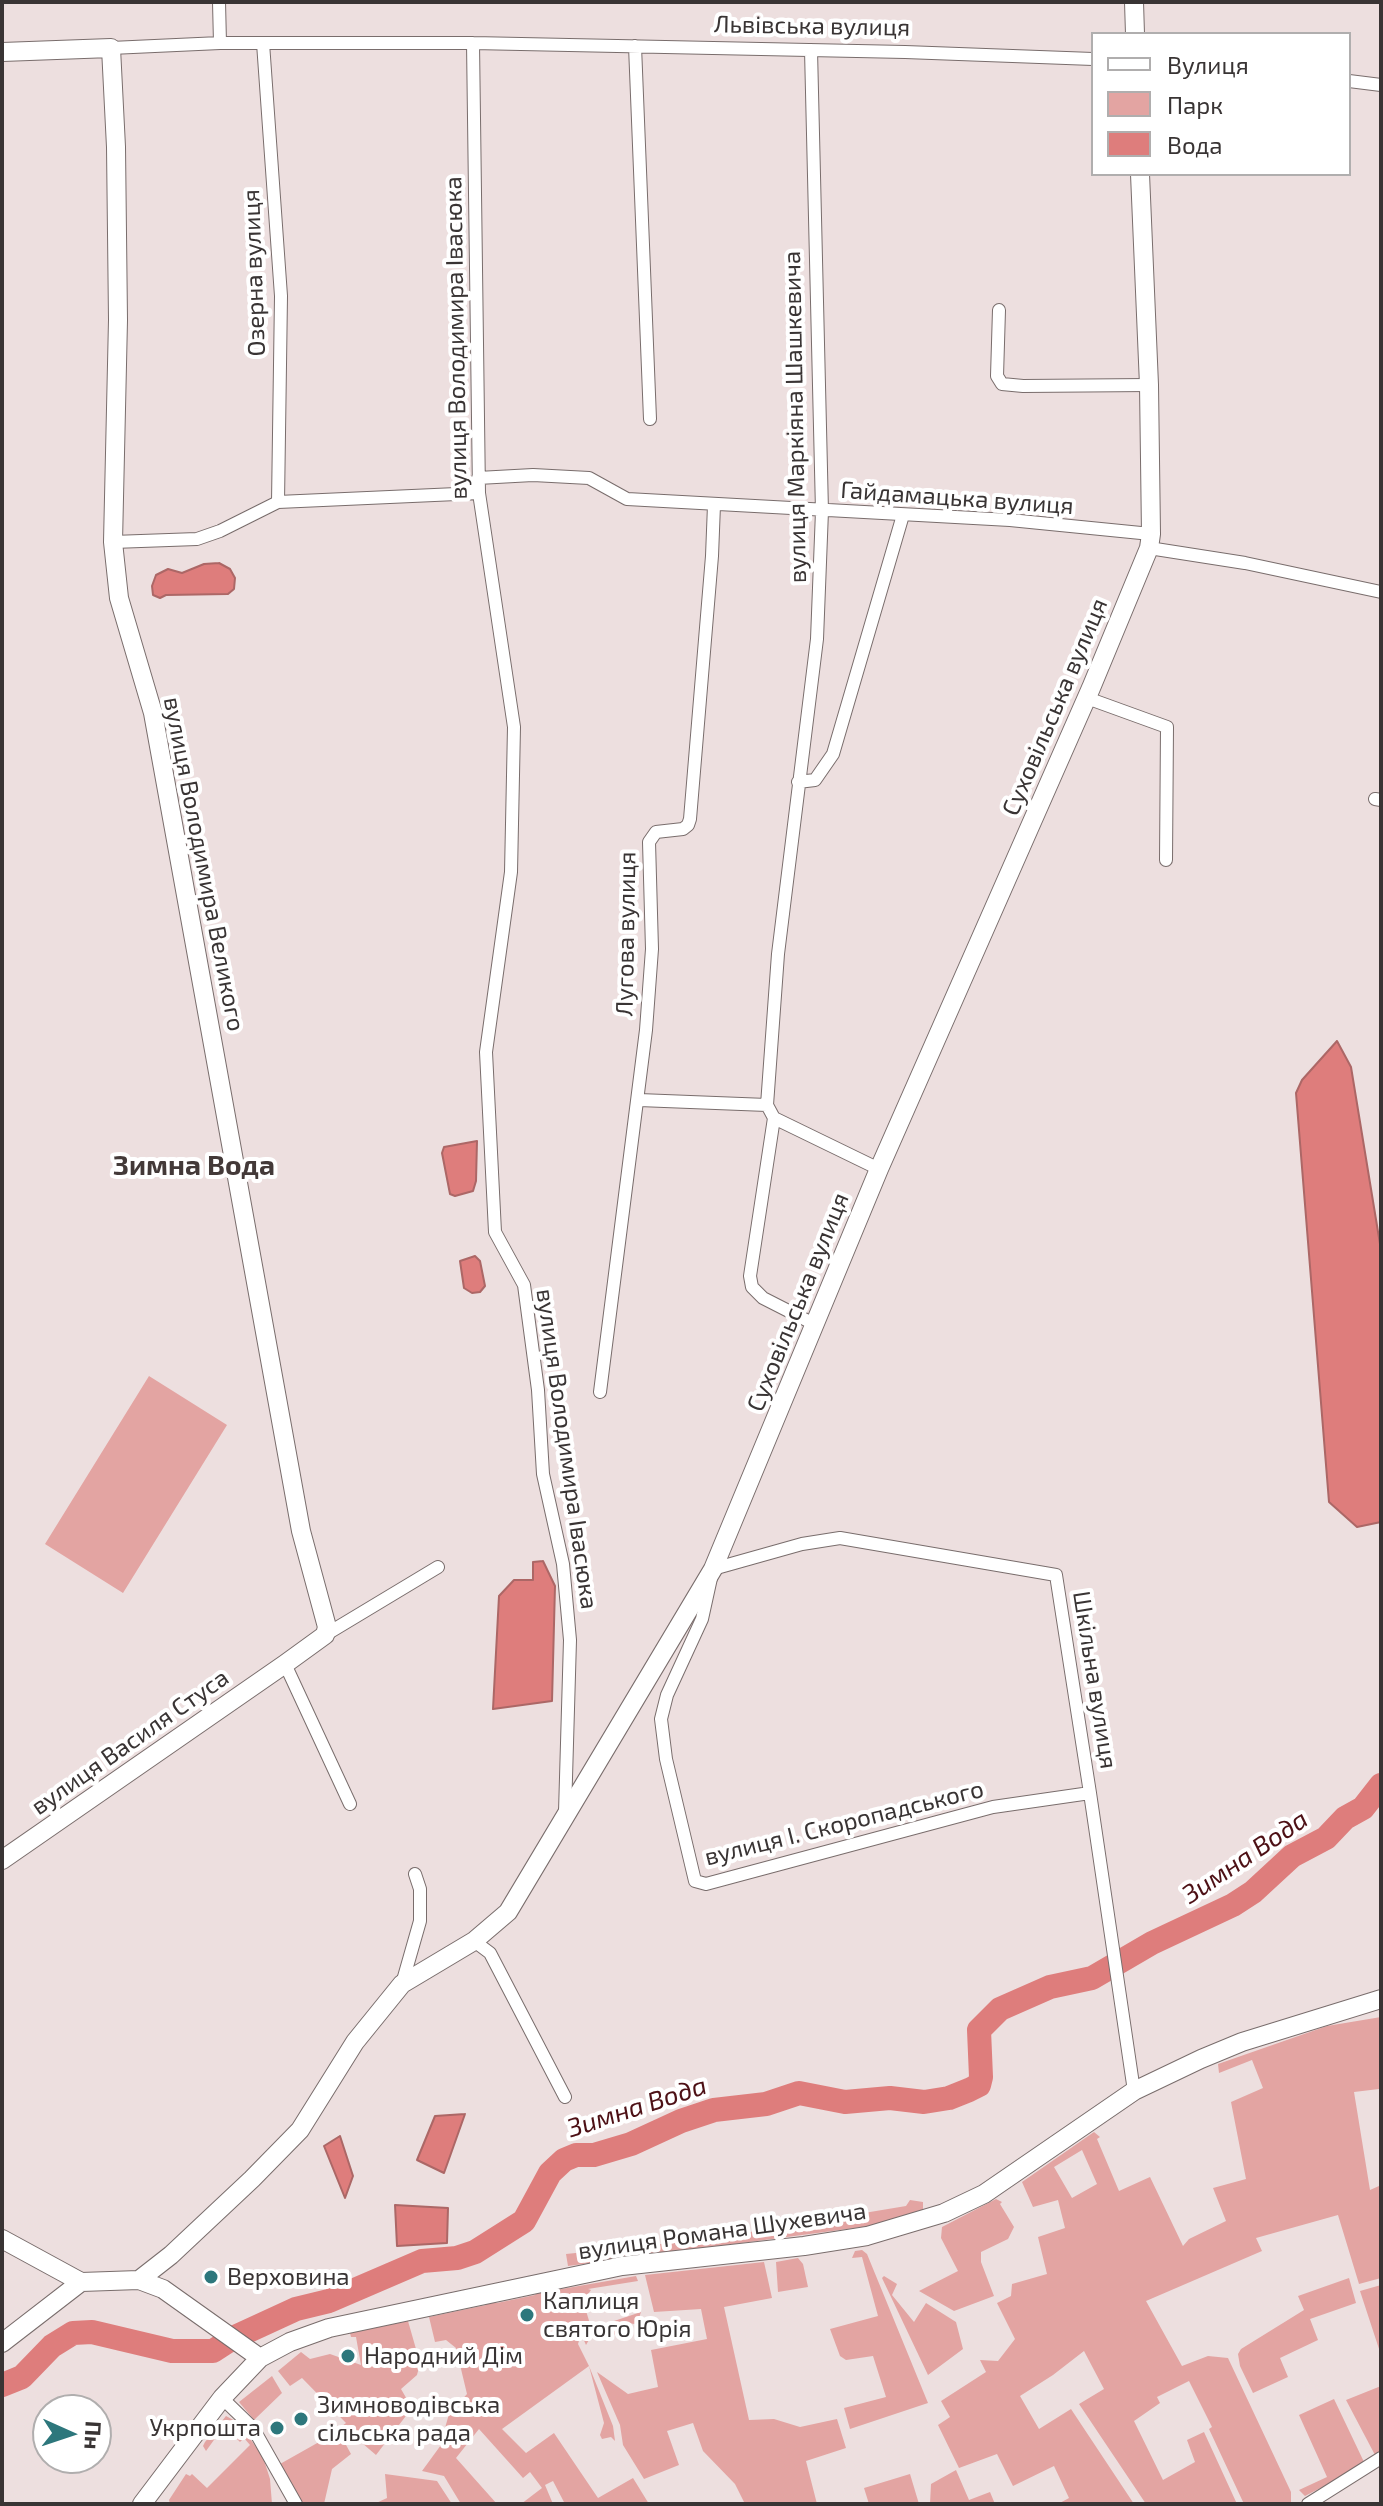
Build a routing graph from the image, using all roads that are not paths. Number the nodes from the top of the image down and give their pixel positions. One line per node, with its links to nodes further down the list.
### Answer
1 (219, 2): 4 (street)
2 (1134, 2): 3 (street)
3 (1135, 32)
4 (220, 43): 5 (street, Львівська вулиця); 8 (street, Львівська вулиця)
5 (263, 43): 6 (street, Львівська вулиця); 20 (street, Озерна вулиця)
6 (473, 43): 7 (street, Львівська вулиця); 18 (street, вулиця Володимира Івасюка)
7 (635, 46): 9 (street, Львівська вулиця); 17 (street)
8 (111, 48): 10 (street, Львівська вулиця); 25 (street, вулиця Володимира Великого)
9 (811, 50): 11 (street, Львівська вулиця); 22 (street, вулиця Маркіяна Шашкевича)
10 (2, 52)
11 (1091, 59)
12 (1351, 81): 13 (street)
13 (1381, 85)
14 (1140, 176): 16 (street, Суховільська вулиця)
15 (999, 310): 16 (street)
16 (1149, 385): 24 (street, Суховільська вулиця)
17 (650, 419)
18 (478, 478): 19 (street, вулиця Володимира Івасюка); 21 (street, Гайдамацька вулиця)
19 (479, 493): 20 (street); 42 (street, вулиця Володимира Івасюка)
20 (278, 502): 25 (street)
21 (714, 505): 22 (street, Гайдамацька вулиця); 30 (street, Лугова вулиця)
22 (822, 511): 23 (street, Гайдамацька вулиця); 28 (street, вулиця Маркіяна Шашкевича)
23 (903, 515): 24 (street, Гайдамацька вулиця); 28 (street)
24 (1150, 541): 26 (street, Гайдамацька вулиця); 27 (street, Суховільська вулиця)
25 (113, 542): 38 (street, вулиця Володимира Великого)
26 (1381, 592)
27 (1087, 698): 29 (street); 33 (street, Суховільська вулиця)
28 (798, 782): 31 (street, вулиця Маркіяна Шашкевича)
29 (1166, 860)
30 (639, 1100): 31 (street); 35 (street, Лугова вулиця)
31 (767, 1105): 32 (street)
32 (774, 1118): 33 (street); 34 (street)
33 (879, 1169): 34 (street, Суховільська вулиця)
34 (816, 1325): 37 (street, Суховільська вулиця)
35 (600, 1392)
36 (438, 1567): 38 (street, вулиця Василя Стуса)
37 (713, 1569): 40 (street, Шкільна вулиця); 40 (street, вулиця І. Скоропадського); 42 (street, Суховільська вулиця)
38 (325, 1635): 39 (street, вулиця Василя Стуса)
39 (285, 1664): 41 (street); 43 (street, вулиця Василя Стуса)
40 (1090, 1793): 48 (street, Шкільна вулиця)
41 (350, 1804)
42 (565, 1815): 45 (street, Суховільська вулиця)
43 (2, 1860)
44 (415, 1874): 46 (street)
45 (474, 1941): 46 (street, Суховільська вулиця); 49 (street)
46 (402, 1984): 51 (street, Суховільська вулиця)
47 (1381, 1999): 48 (street, вулиця Романа Шухевича)
48 (1134, 2091): 54 (street, вулиця Романа Шухевича)
49 (565, 2097)
50 (2, 2239): 52 (street)
51 (139, 2280): 52 (street); 54 (street)
52 (81, 2282): 53 (street)
53 (2, 2343)
54 (260, 2358): 55 (street, вулиця Романа Шухевича)
55 (222, 2398): 57 (street, вулиця Романа Шухевича); 58 (street)
56 (1381, 2458): 59 (street)
57 (142, 2504)
58 (296, 2504)
59 (1308, 2504)

